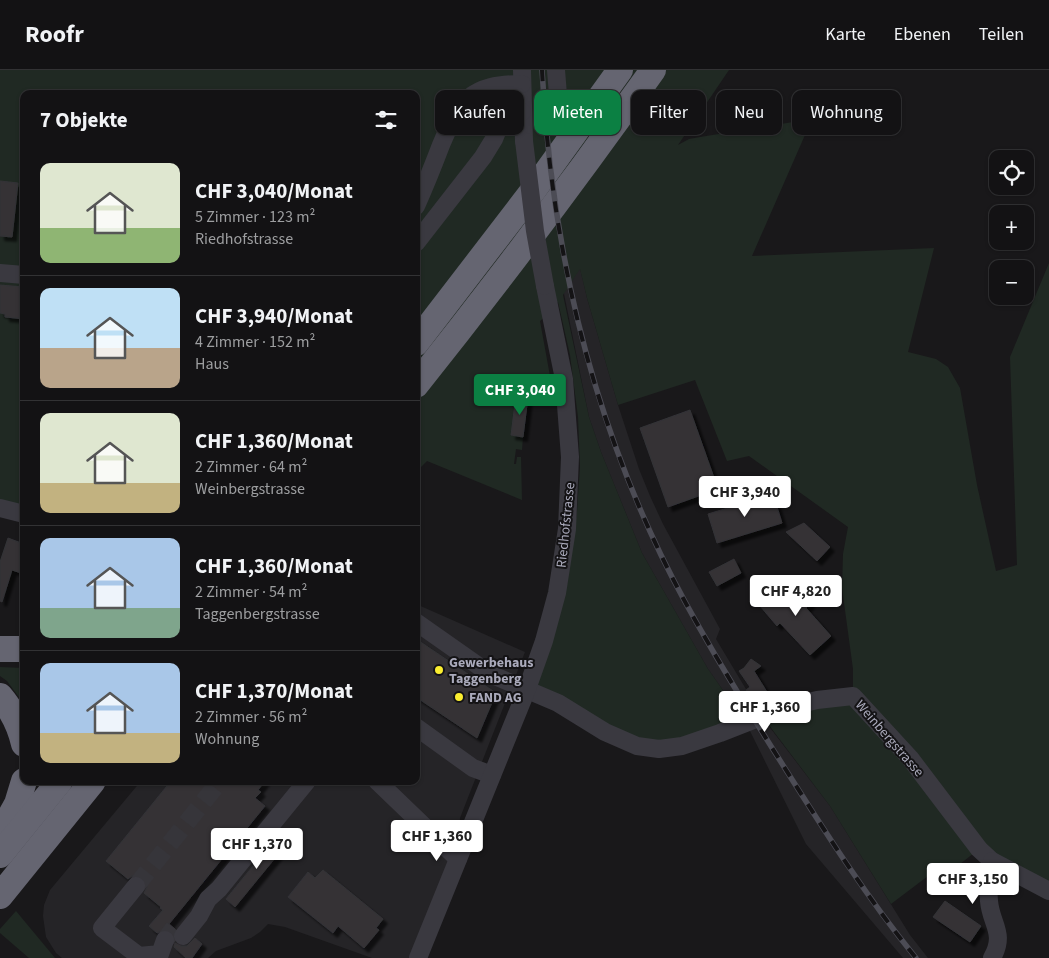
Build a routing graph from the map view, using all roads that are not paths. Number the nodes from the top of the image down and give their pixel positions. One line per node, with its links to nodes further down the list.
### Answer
1 (556, 70): 6 (street)
2 (620, 70): 13 (highway)
3 (653, 70): 14 (highway)
4 (522, 77): 5 (street, Riedhofstrasse); 9 (street)
5 (522, 90)
6 (558, 90)
7 (496, 135): 10 (street)
8 (524, 135): 20 (street, Riedhofstrasse, bridge)
9 (420, 197)
10 (420, 237)
11 (0, 272): 12 (street)
12 (20, 274)
13 (420, 338)
14 (420, 380)
15 (0, 508): 16 (street)
16 (20, 513)
17 (420, 625): 20 (street)
18 (0, 649): 19 (highway)
19 (20, 649)
20 (522, 687): 24 (street, Riedhofstrasse); 33 (street, Weinbergstrasse)
21 (0, 696): 23 (highway)
22 (420, 730): 24 (street)
23 (20, 732)
24 (492, 775): 32 (street, Riedhofstrasse)
25 (23, 785): 30 (highway)
26 (57, 785): 31 (highway)
27 (90, 785): 36 (highway)
28 (304, 785): 34 (street)
29 (381, 785): 32 (street)
30 (0, 834)
31 (0, 855)
32 (458, 859): 37 (street, Riedhofstrasse)
33 (992, 861): 35 (street, Weinbergstrasse); 38 (street)
34 (136, 886)
35 (1049, 892)
36 (0, 896)
37 (418, 958)
38 (992, 958)

